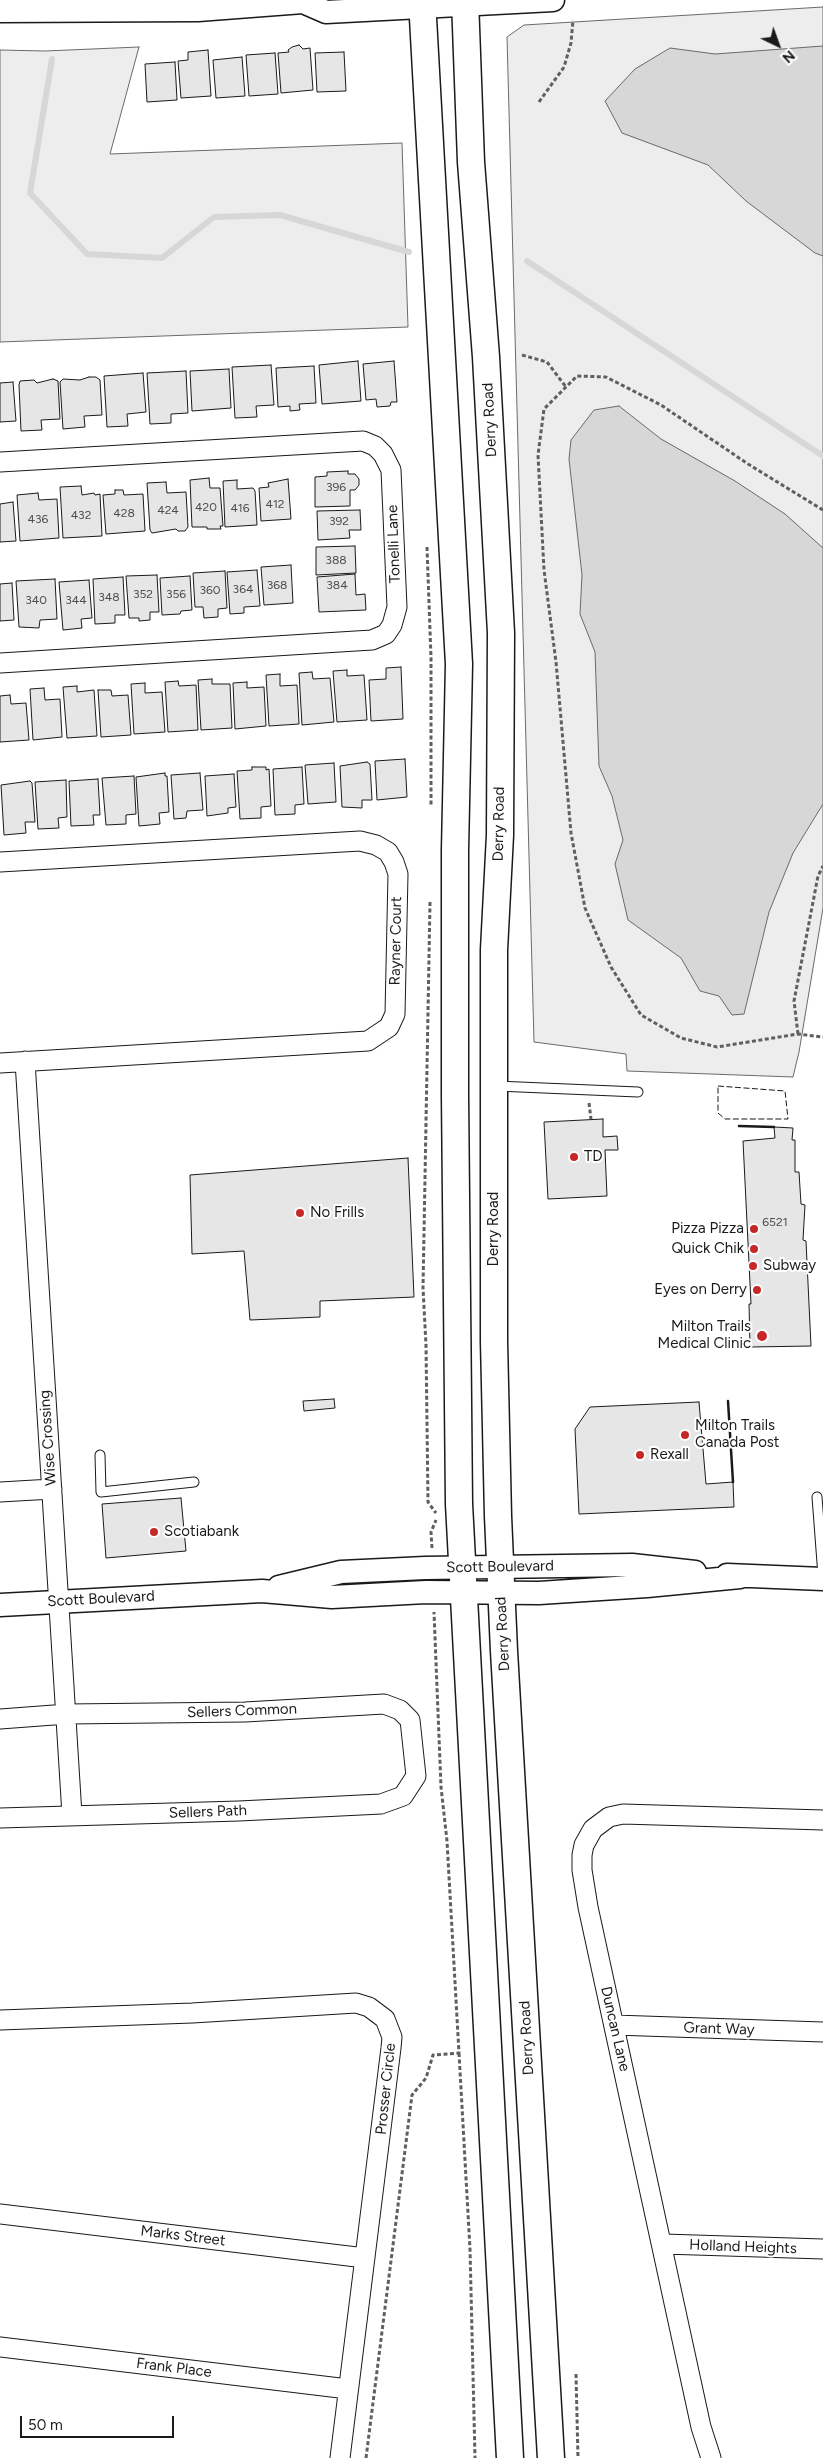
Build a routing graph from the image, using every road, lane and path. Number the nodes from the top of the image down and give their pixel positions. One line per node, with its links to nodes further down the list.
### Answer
1 (553, 0): 3 (street)
2 (304, 1): 4 (street); 5 (street)
3 (465, 2): 4 (street); 22 (main road, Derry Road)
4 (422, 4): 33 (main road)
5 (0, 11)
6 (573, 20): 7 (path)
7 (539, 102)
8 (522, 355): 9 (path)
9 (566, 387): 11 (path); 18 (path)
10 (0, 462): 13 (street, Tonelli Lane)
11 (823, 510)
12 (427, 542): 14 (path)
13 (0, 663)
14 (431, 815)
15 (0, 862): 20 (street, Rayner Court)
16 (823, 866): 18 (path)
17 (430, 893): 29 (path)
18 (798, 1034): 19 (path)
19 (823, 1037)
20 (24, 1061): 21 (street, Rayner Court); 26 (street, Wise Crossing)
21 (0, 1062)
22 (495, 1086): 23 (lane); 30 (main road, Derry Road)
23 (638, 1092)
24 (100, 1455): 25 (lane)
25 (194, 1482)
26 (52, 1489): 27 (street); 35 (street, Wise Crossing)
27 (0, 1492)
28 (817, 1497): 32 (lane)
29 (431, 1532)
30 (501, 1567): 31 (street, Scott Boulevard); 33 (street, Scott Boulevard); 34 (main road, Derry Road)
31 (740, 1577): 32 (street, Scott Boulevard); 34 (street, Scott Boulevard)
32 (823, 1578)
33 (462, 1580): 34 (street, Scott Boulevard); 35 (street, Scott Boulevard); 58 (main road)
34 (501, 1593): 59 (main road, Derry Road)
35 (60, 1602): 36 (street, Scott Boulevard); 38 (street, Wise Crossing)
36 (0, 1605)
37 (434, 1629): 47 (path)
38 (67, 1714): 39 (street, Sellers Common); 40 (street, Sellers Common); 41 (street, Wise Crossing)
39 (0, 1719)
40 (411, 1787): 41 (street, Sellers Path)
41 (72, 1815): 42 (street, Sellers Path)
42 (0, 1818)
43 (823, 1820): 45 (street, Duncan Lane)
44 (0, 2020): 51 (street, Prosser Circle)
45 (614, 2025): 46 (street, Grant Way); 49 (street, Duncan Lane)
46 (823, 2032)
47 (459, 2054): 56 (path); 57 (path)
48 (0, 2214): 51 (street, Marks Street)
49 (663, 2244): 50 (street, Holland Heights); 61 (street, Duncan Lane)
50 (823, 2249)
51 (365, 2258): 54 (street, Prosser Circle)
52 (0, 2347): 54 (street, Frank Place)
53 (576, 2374): 60 (path)
54 (348, 2389): 55 (street, Prosser Circle)
55 (340, 2458)
56 (366, 2458)
57 (475, 2458)
58 (510, 2458)
59 (552, 2458)
60 (578, 2458)
61 (711, 2458)

